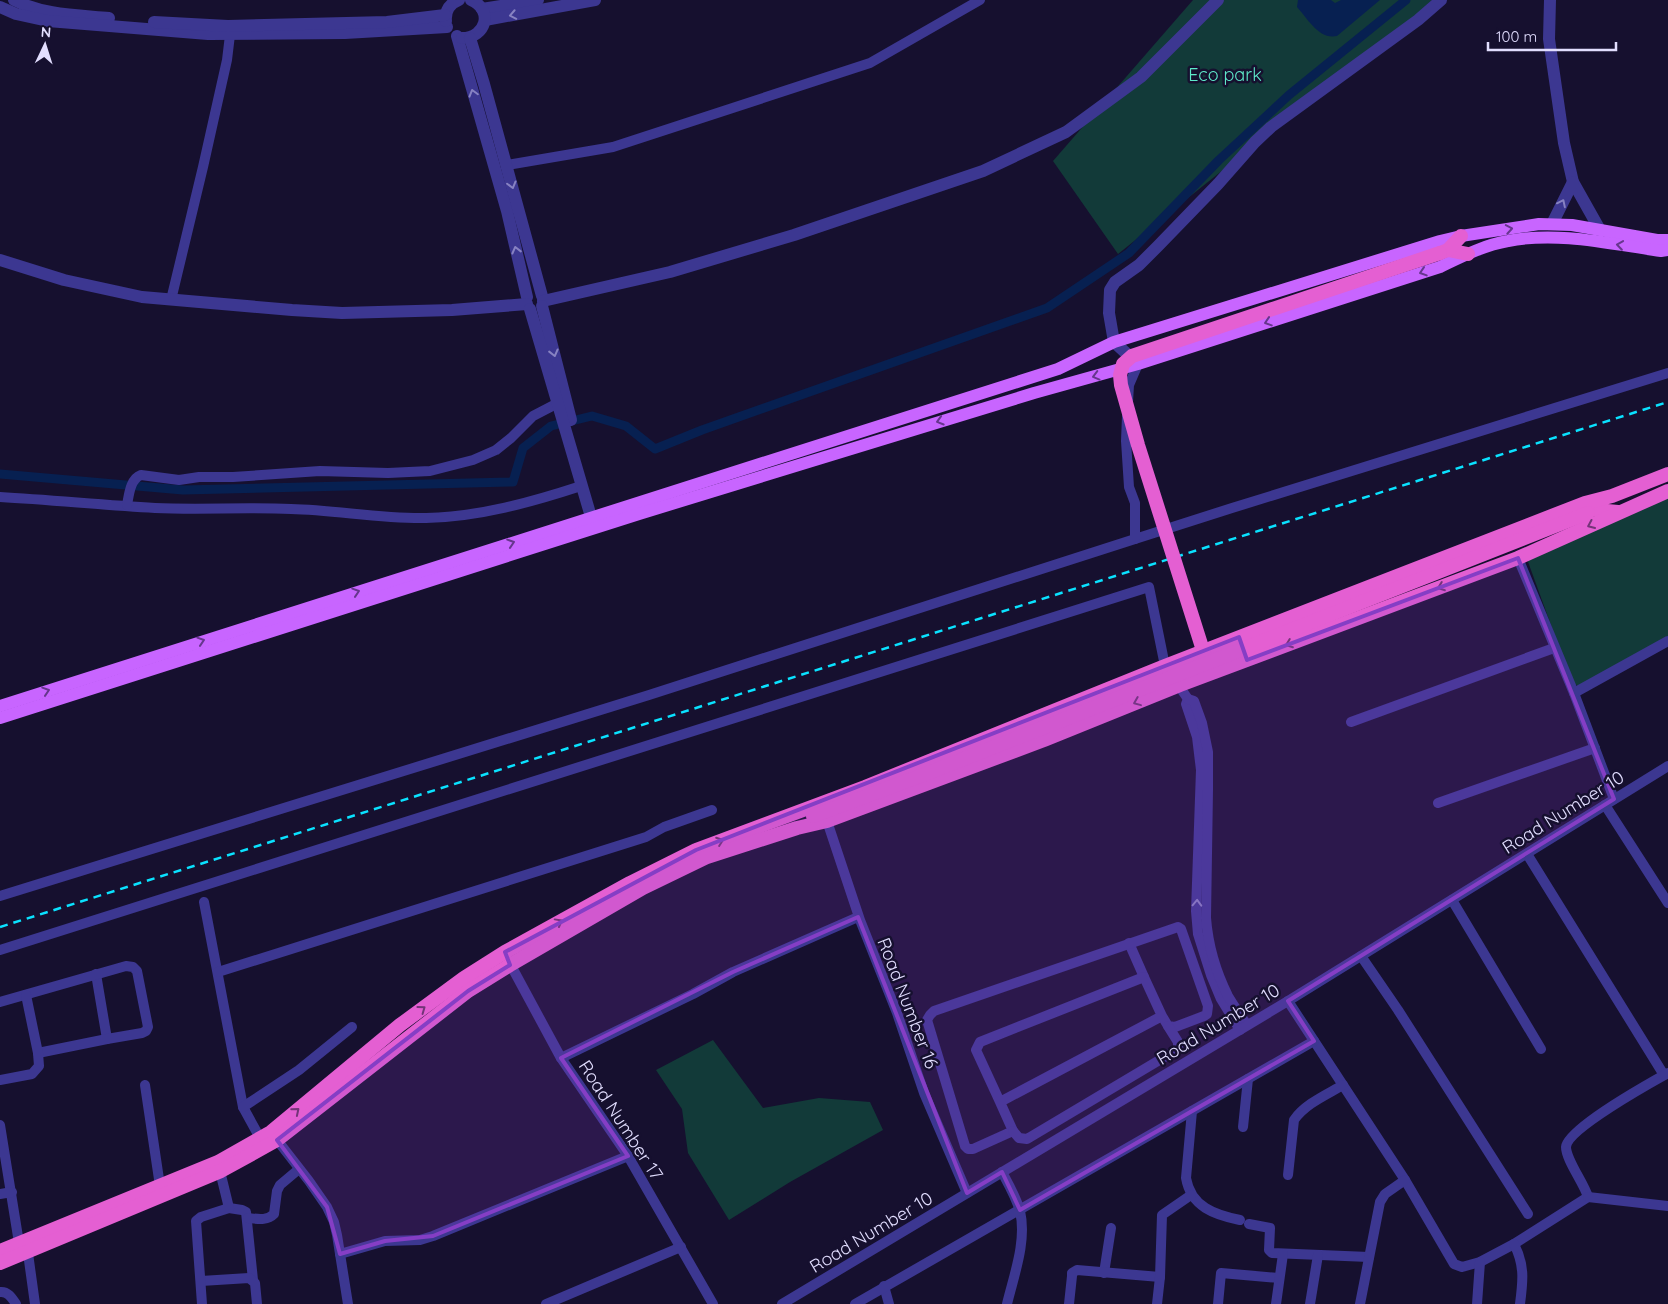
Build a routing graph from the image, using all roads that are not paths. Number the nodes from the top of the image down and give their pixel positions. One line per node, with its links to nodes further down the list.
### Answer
1 (14, 0): 12 (street)
2 (459, 0): 12 (street)
3 (471, 0): 11 (street)
4 (538, 0): 11 (street)
5 (595, 0): 11 (street, one-way to 11)
6 (980, 0): 15 (street)
7 (1218, 0): 26 (street)
8 (1441, 0): 27 (street)
9 (1550, 0): 16 (street)
10 (2, 6): 13 (street)
11 (483, 14): 14 (street)
12 (450, 26): 13 (street); 14 (street); 26 (street, one-way to 12)
13 (230, 35): 25 (street)
14 (470, 38): 15 (street)
15 (506, 165): 26 (street, one-way to 26)
16 (1572, 182): 17 (street, one-way to 16); 18 (street)
17 (1552, 224): 18 (main road); 19 (main road, one-way to 17)
18 (1600, 230): 20 (main road)
19 (1461, 236): 22 (highway); 27 (main road)
20 (1668, 240)
21 (1668, 250): 23 (main road, one-way to 23)
22 (1444, 252): 23 (highway); 47 (highway, bridge)
23 (1468, 254): 28 (main road, one-way to 28)
24 (0, 260): 25 (street)
25 (171, 300): 26 (street)
26 (535, 302): 30 (street)
27 (1114, 342): 28 (street); 40 (main road)
28 (1138, 364): 40 (main road, one-way to 40); 41 (street)
29 (1668, 373): 41 (street)
30 (562, 406): 31 (street); 37 (street)
31 (570, 431): 33 (street); 40 (street)
32 (1668, 474): 35 (highway)
33 (581, 486): 37 (street); 40 (street)
34 (1668, 491): 39 (highway)
35 (1612, 496): 38 (highway); 43 (highway)
36 (0, 497): 37 (street)
37 (126, 505)
38 (1592, 512): 39 (highway); 47 (highway, bridge)
39 (1619, 512): 42 (highway, one-way to 42)
40 (597, 521): 51 (main road, one-way to 40); 52 (main road)
41 (1135, 539): 62 (street)
42 (1518, 558): 45 (street); 46 (highway, one-way to 46)
43 (1239, 637): 46 (highway); 48 (highway)
44 (1667, 645): 50 (street)
45 (1554, 648): 50 (street); 53 (street)
46 (1247, 660): 49 (highway)
47 (1207, 663): 59 (highway, bridge)
48 (1165, 666): 49 (street); 59 (highway); 68 (street)
49 (1180, 685): 60 (highway, one-way to 60); 75 (street)
50 (1574, 693): 54 (street)
51 (0, 706)
52 (0, 718)
53 (1351, 722)
54 (1595, 748): 56 (street); 57 (street)
55 (1668, 766): 56 (street, Road Number 10)
56 (1610, 802): 61 (street, Road Number 10); 65 (street)
57 (1438, 803)
58 (712, 810): 71 (street)
59 (801, 819): 60 (highway); 70 (highway)
60 (827, 822): 66 (street, Road Number 16)
61 (1527, 854): 63 (street, Road Number 10); 88 (street)
62 (0, 896)
63 (1452, 900): 69 (street, Road Number 10); 85 (street)
64 (204, 902): 71 (street)
65 (1668, 903)
66 (858, 917): 87 (street); 108 (street, Road Number 16)
67 (1129, 943): 73 (street); 78 (street); 98 (street)
68 (0, 950)
69 (1361, 956): 76 (street, Road Number 10); 115 (street)
70 (507, 958): 87 (street, Road Number 17); 99 (highway)
71 (218, 972): 94 (street)
72 (96, 974): 74 (street); 83 (street); 83 (street)
73 (1144, 977): 79 (street); 93 (street)
74 (26, 995): 77 (street); 86 (street)
75 (1224, 997): 78 (street); 82 (street)
76 (1288, 1001): 82 (street, Road Number 10); 84 (street)
77 (0, 1002)
78 (1208, 1006): 80 (street)
79 (1162, 1016): 80 (street); 93 (street)
80 (1168, 1026): 98 (street)
81 (352, 1027): 94 (street)
82 (1243, 1028): 103 (street, Road Number 10)
83 (107, 1039): 86 (street)
84 (1314, 1041): 89 (street); 92 (street)
85 (1541, 1049)
86 (38, 1053): 90 (street)
87 (561, 1058): 100 (street, Road Number 17)
88 (1666, 1074): 111 (street)
89 (1248, 1079): 95 (street); 97 (street)
90 (0, 1080)
91 (145, 1085): 106 (street)
92 (1343, 1086): 104 (street); 105 (street)
93 (1000, 1102): 98 (street)
94 (243, 1107): 99 (street)
95 (1192, 1111): 110 (street); 114 (street)
96 (0, 1125): 107 (street)
97 (1243, 1127)
98 (1013, 1131)
99 (269, 1137): 101 (highway); 102 (street)
100 (628, 1156): 120 (street, Road Number 17); 122 (street)
101 (219, 1167): 106 (highway); 113 (street); 119 (highway)
102 (299, 1169): 116 (street); 122 (street)
103 (1002, 1172): 108 (street, Road Number 10); 114 (street)
104 (1288, 1175)
105 (1405, 1180): 125 (street); 126 (street)
106 (160, 1186): 119 (highway)
107 (12, 1192): 109 (street); 119 (street)
108 (967, 1193): 143 (street, Road Number 10)
109 (0, 1194)
110 (1191, 1195): 123 (street); 129 (street)
111 (1588, 1197): 112 (street); 118 (street)
112 (1668, 1206)
113 (229, 1208): 116 (street); 132 (street)
114 (1020, 1210): 133 (street); 146 (street)
115 (1528, 1214)
116 (248, 1218): 131 (street)
117 (1111, 1228): 128 (street)
118 (1514, 1244): 126 (street); 154 (street)
119 (25, 1245): 121 (highway); 127 (highway); 137 (street)
120 (681, 1248): 141 (street); 142 (street, Road Number 17)
121 (0, 1251)
122 (340, 1254): 140 (street)
123 (1283, 1254): 124 (street); 130 (street)
124 (1318, 1255): 125 (street); 151 (street)
125 (1368, 1257): 152 (street)
126 (1480, 1262): 153 (street)
127 (0, 1263)
128 (1104, 1273): 129 (street); 147 (street)
129 (1160, 1277): 148 (street)
130 (1279, 1278): 149 (street); 150 (street)
131 (253, 1280): 132 (street); 139 (street)
132 (201, 1281): 138 (street)
133 (884, 1286): 135 (street); 145 (street)
134 (0, 1292): 136 (street)
135 (865, 1301): 144 (street)
136 (16, 1304)
137 (35, 1304)
138 (202, 1304)
139 (257, 1304)
140 (348, 1304)
141 (546, 1304)
142 (713, 1304)
143 (782, 1304)
144 (855, 1304)
145 (888, 1304)
146 (1007, 1304)
147 (1069, 1304)
148 (1157, 1304)
149 (1218, 1304)
150 (1276, 1304)
151 (1310, 1304)
152 (1360, 1304)
153 (1477, 1304)
154 (1520, 1304)

